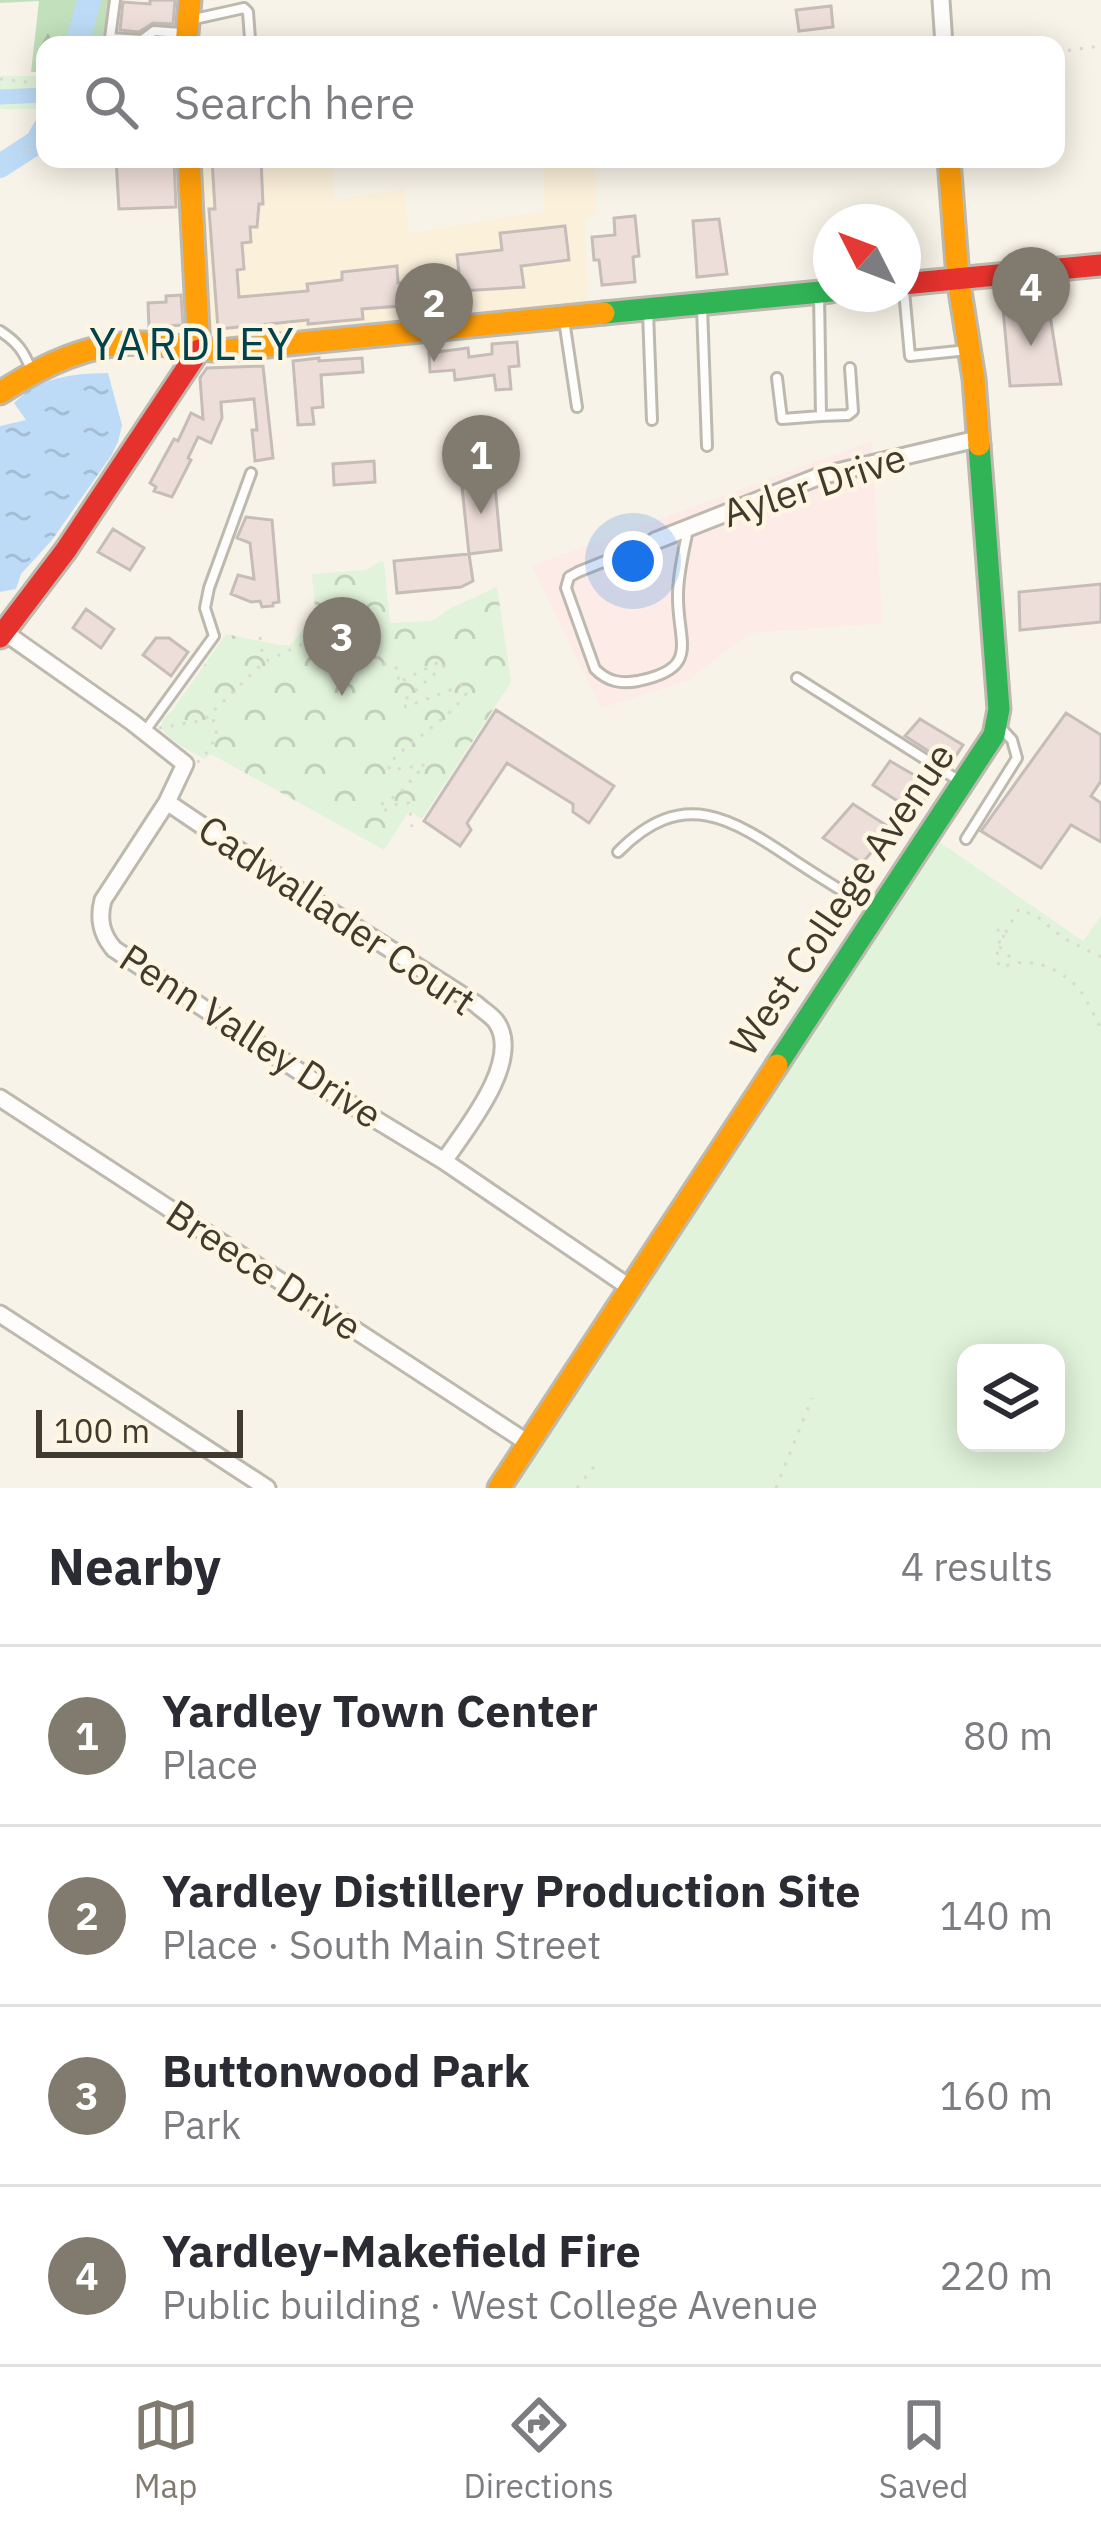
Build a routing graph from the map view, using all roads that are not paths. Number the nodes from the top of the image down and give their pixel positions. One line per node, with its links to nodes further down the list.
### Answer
1 (116, 0): 4 (lane)
2 (941, 0): 7 (street)
3 (188, 31): 5 (lane); 6 (lane)
4 (110, 36)
5 (148, 36)
6 (250, 36)
7 (943, 36)
8 (189, 168): 20 (main road)
9 (950, 168): 11 (main road, West College Avenue)
10 (1101, 265): 11 (main road)
11 (958, 278): 12 (main road); 21 (main road, West College Avenue)
12 (921, 282)
13 (813, 293): 14 (main road)
14 (702, 306): 15 (main road); 30 (lane)
15 (648, 311): 18 (main road); 28 (lane)
16 (824, 312): 27 (lane)
17 (906, 312): 21 (lane)
18 (563, 319): 20 (main road); 26 (lane)
19 (0, 331): 23 (lane)
20 (199, 350): 23 (main road); 34 (main road)
21 (969, 350): 29 (main road, West College Avenue)
22 (850, 368): 27 (lane)
23 (32, 372): 25 (main road)
24 (777, 379): 27 (lane)
25 (0, 394)
26 (577, 407)
27 (821, 416)
28 (652, 420)
29 (977, 439): 32 (street, Ayler Drive); 36 (main road, West College Avenue)
30 (706, 446)
31 (251, 473): 37 (lane)
32 (688, 527): 33 (street, Ayler Drive); 33 (lane)
33 (655, 541)
34 (2, 634): 37 (street)
35 (797, 678): 38 (lane)
36 (997, 724): 38 (main road, West College Avenue); 40 (lane)
37 (144, 733): 39 (street, Penn Valley Drive)
38 (963, 783): 42 (main road, West College Avenue)
39 (167, 802): 44 (street, Cadwallader Court); 44 (street, Penn Valley Drive)
40 (966, 839)
41 (618, 852): 42 (lane)
42 (877, 912): 45 (main road, West College Avenue)
43 (0, 1098): 47 (street, Breece Drive)
44 (444, 1161): 45 (street, Penn Valley Drive)
45 (629, 1287): 47 (main road, West College Avenue)
46 (0, 1314): 48 (street)
47 (528, 1443): 49 (main road, West College Avenue)
48 (267, 1488)
49 (499, 1488)

